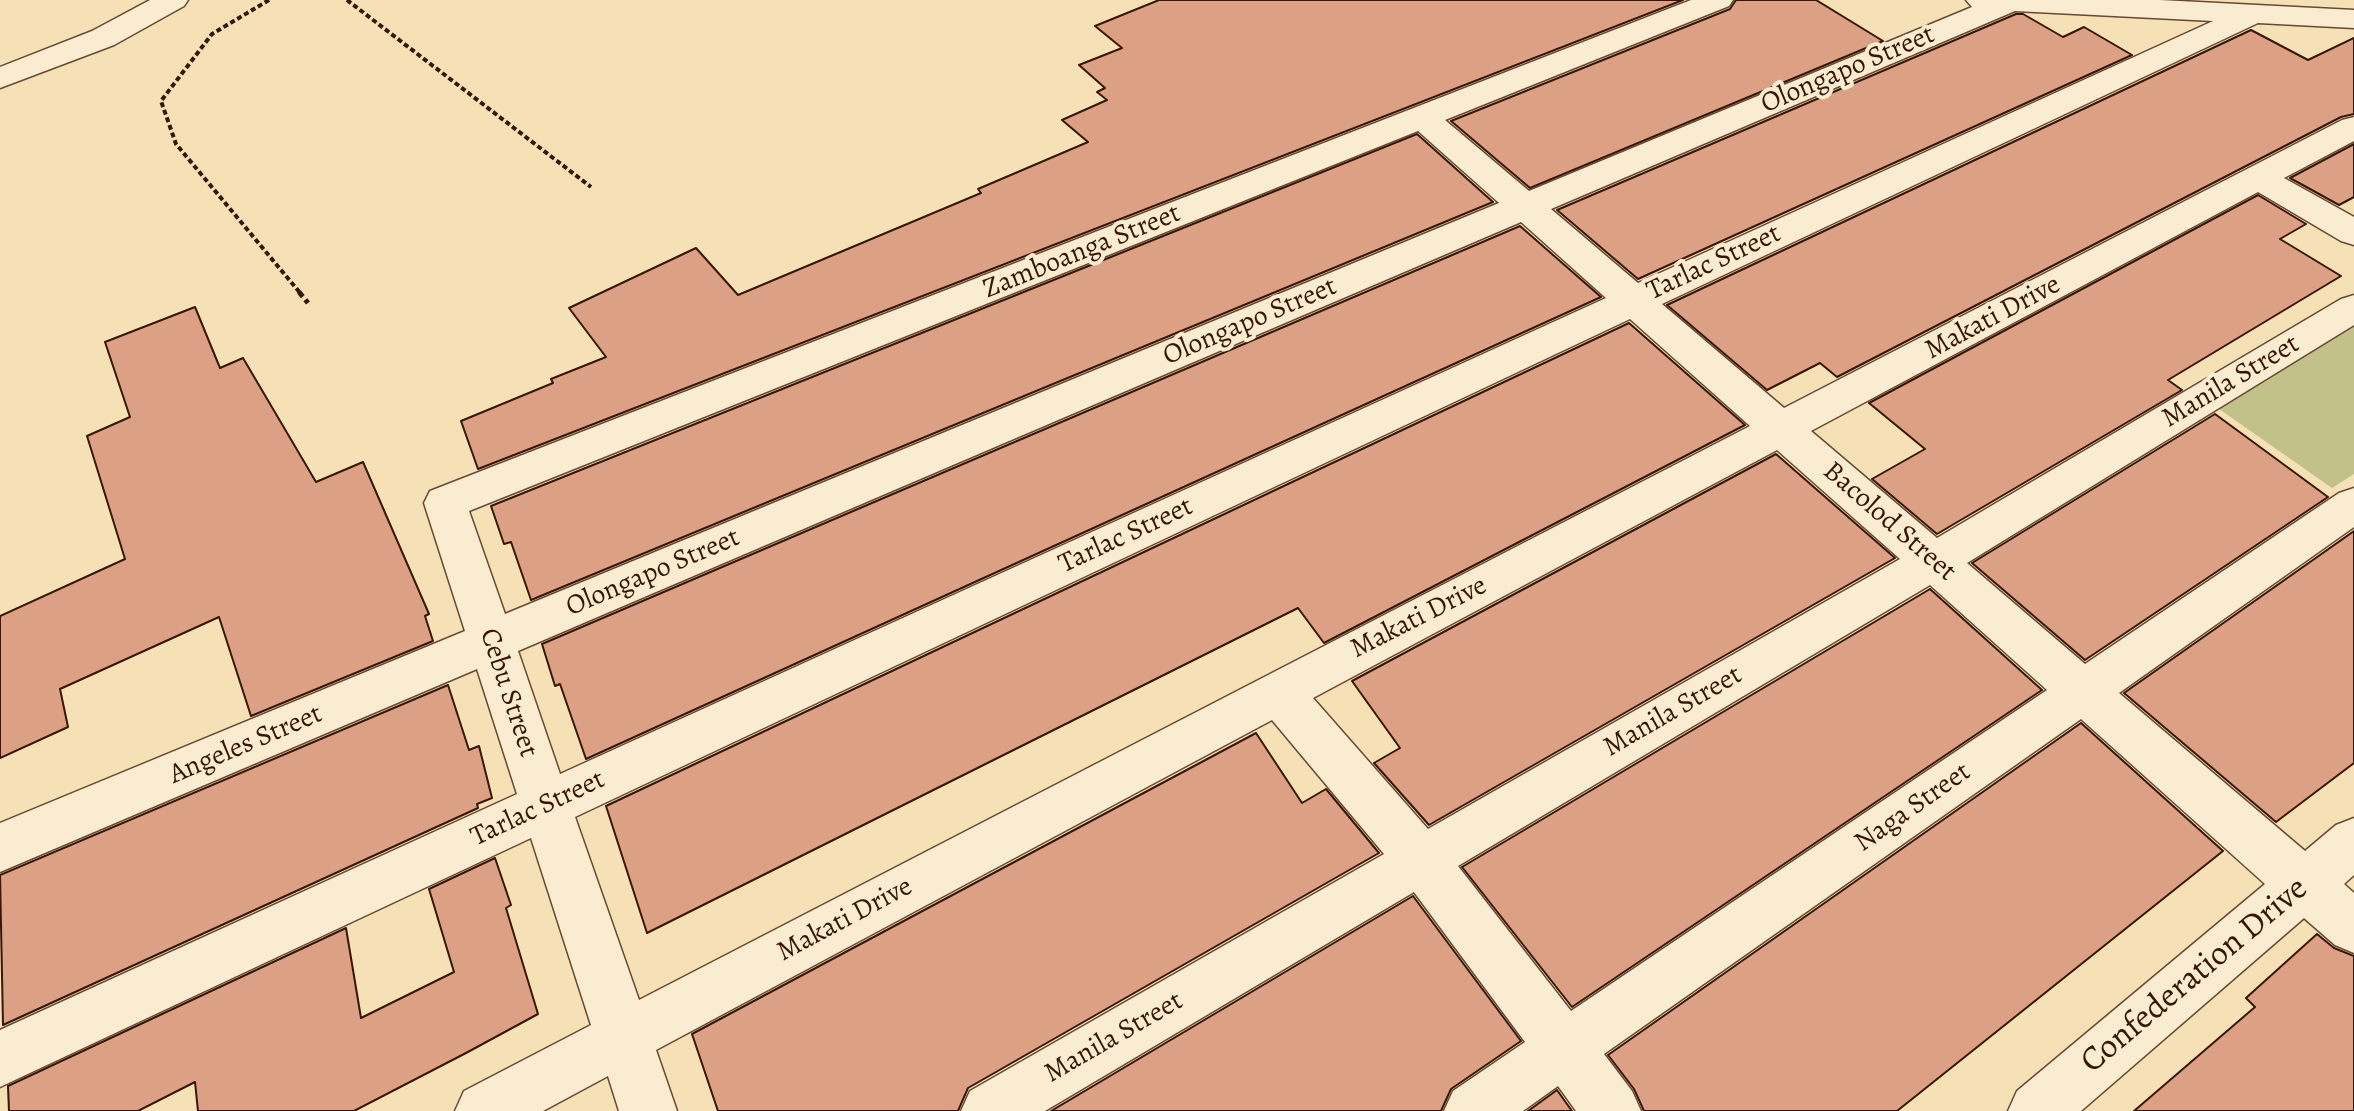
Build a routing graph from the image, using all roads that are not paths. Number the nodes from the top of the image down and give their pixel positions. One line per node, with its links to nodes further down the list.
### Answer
1 (173, 0): 6 (street)
2 (1718, 0): 7 (street, Zamboanga Street)
3 (1994, 1): 4 (street); 10 (street, Olongapo Street)
4 (2253, 14): 5 (street); 12 (street, Tarlac Street)
5 (2354, 19)
6 (0, 78)
7 (1422, 117): 10 (street, Bacolod Street); 15 (street, Zamboanga Street)
8 (2354, 127): 9 (street, Makati Drive)
9 (2259, 178): 11 (street); 14 (street, Makati Drive)
10 (1525, 206): 12 (street, Bacolod Street); 18 (street, Olongapo Street)
11 (2354, 233)
12 (1634, 301): 14 (street, Bacolod Street); 21 (street, Tarlac Street)
13 (2354, 308): 17 (street, Manila Street)
14 (1781, 429): 17 (street, Bacolod Street); 19 (street, Makati Drive)
15 (445, 503): 18 (street, Cebu Street)
16 (2354, 505): 20 (street, Naga Street)
17 (1934, 561): 20 (street, Bacolod Street); 24 (street, Manila Street)
18 (491, 641): 21 (street, Cebu Street); 23 (street, Angeles Street)
19 (1277, 691): 24 (street); 27 (street, Makati Drive)
20 (2084, 691): 25 (street, Bacolod Street); 28 (street, Naga Street)
21 (545, 805): 27 (street, Cebu Street); 29 (street, Tarlac Street)
22 (2354, 842): 25 (street, Confederation Drive)
23 (0, 848)
24 (1420, 858): 28 (street); 32 (street, Manila Street)
25 (2304, 882): 26 (street, Bacolod Street); 35 (street, Confederation Drive)
26 (2354, 927)
27 (624, 1038): 30 (street, Makati Drive); 31 (street, Cebu Street)
28 (1565, 1047): 33 (street, Naga Street); 34 (street)
29 (0, 1059)
30 (484, 1111)
31 (648, 1111)
32 (990, 1111)
33 (1473, 1111)
34 (1612, 1111)
35 (2037, 1111)

